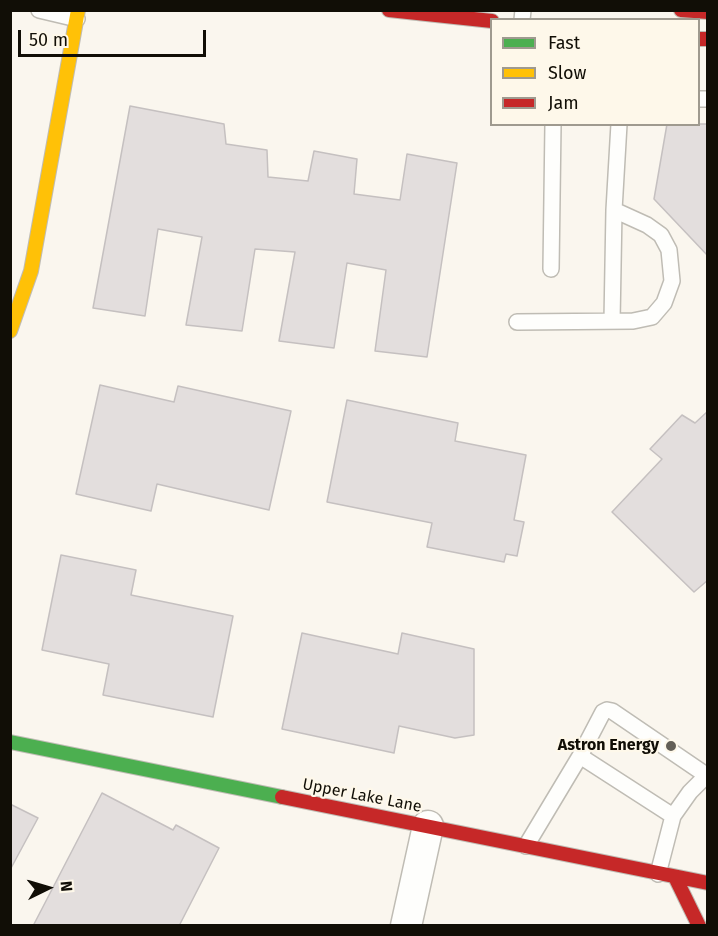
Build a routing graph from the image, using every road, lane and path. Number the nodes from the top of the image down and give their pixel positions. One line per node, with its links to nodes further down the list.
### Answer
1 (39, 10): 5 (lane)
2 (389, 10): 6 (street)
3 (681, 10): 4 (street)
4 (708, 12)
5 (78, 15): 13 (street)
6 (490, 21)
7 (553, 126): 10 (lane)
8 (619, 126): 9 (lane)
9 (614, 210): 11 (lane); 11 (lane)
10 (551, 269)
11 (612, 321): 12 (lane)
12 (517, 322)
13 (10, 331)
14 (10, 742): 18 (street, Upper Lake Lane)
15 (580, 756): 16 (lane); 17 (lane); 19 (lane)
16 (707, 775): 17 (lane)
17 (673, 816): 20 (lane)
18 (428, 826): 19 (street, Upper Lake Lane); 23 (street)
19 (526, 846): 20 (street, Upper Lake Lane)
20 (658, 874): 21 (street, Upper Lake Lane)
21 (675, 877): 22 (street, Upper Lake Lane); 24 (street)
22 (708, 883)
23 (406, 926)
24 (699, 926)

